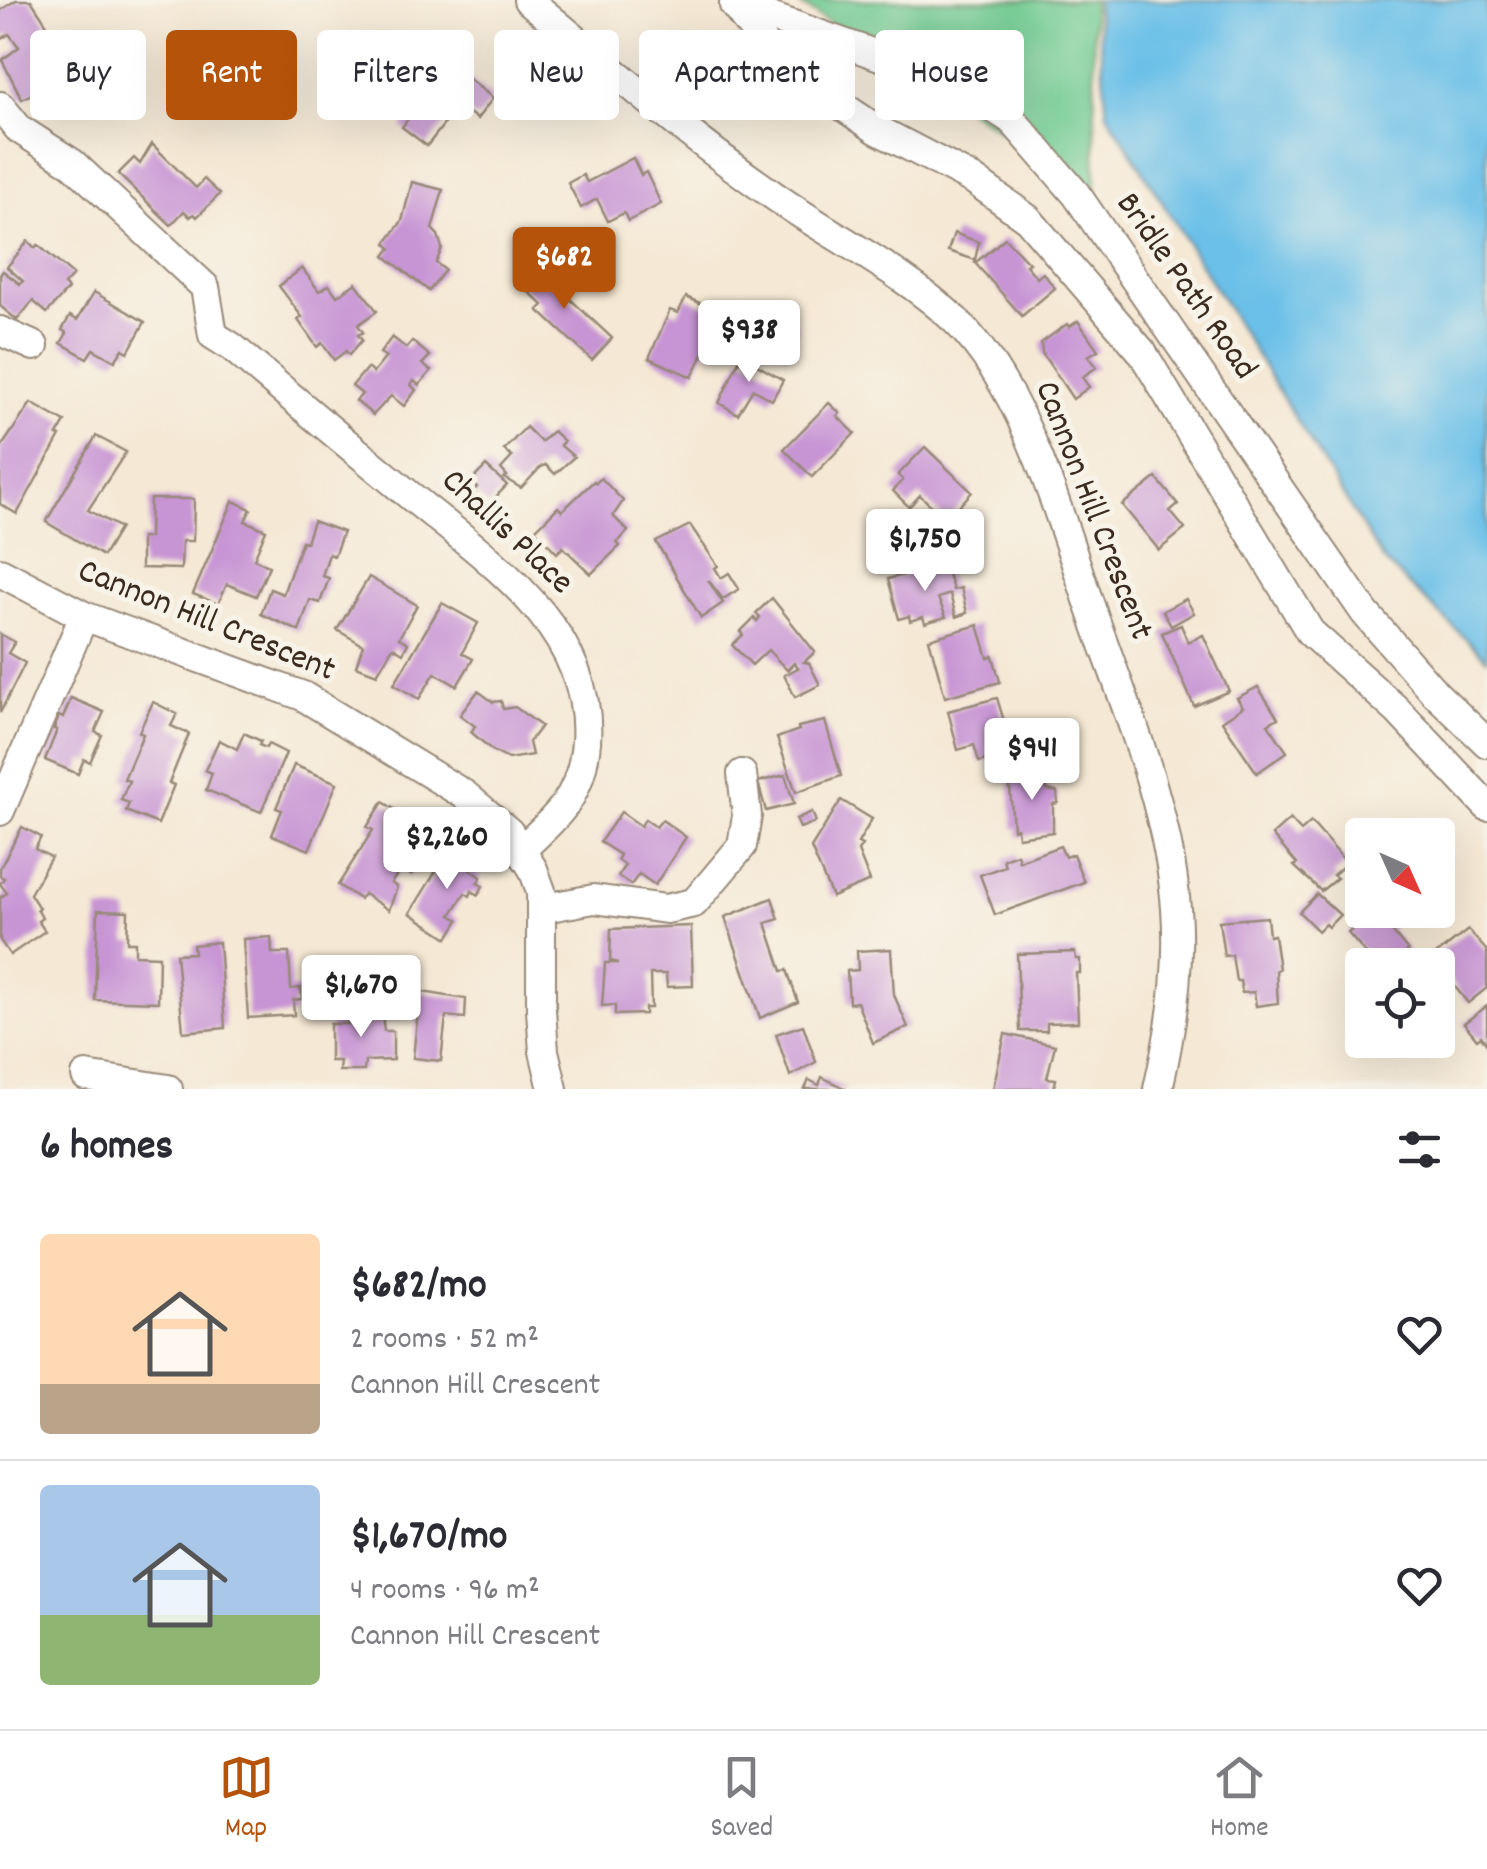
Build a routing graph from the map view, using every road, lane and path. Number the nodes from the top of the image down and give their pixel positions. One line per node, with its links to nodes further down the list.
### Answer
1 (528, 0): 17 (street, Cannon Hill Crescent)
2 (730, 2): 8 (street, Bridle Path Road); 10 (street)
3 (0, 106): 12 (street, Challis Place)
4 (0, 331): 5 (street)
5 (34, 346)
6 (0, 572): 7 (street, Cannon Hill Crescent)
7 (84, 616): 11 (street); 12 (street, Cannon Hill Crescent)
8 (1487, 743)
9 (742, 774): 13 (street)
10 (1487, 806)
11 (0, 811)
12 (522, 850): 13 (street, Cannon Hill Crescent)
13 (544, 908): 16 (street, Cannon Hill Crescent)
14 (86, 1076): 15 (street)
15 (168, 1089)
16 (553, 1089)
17 (1158, 1089)

